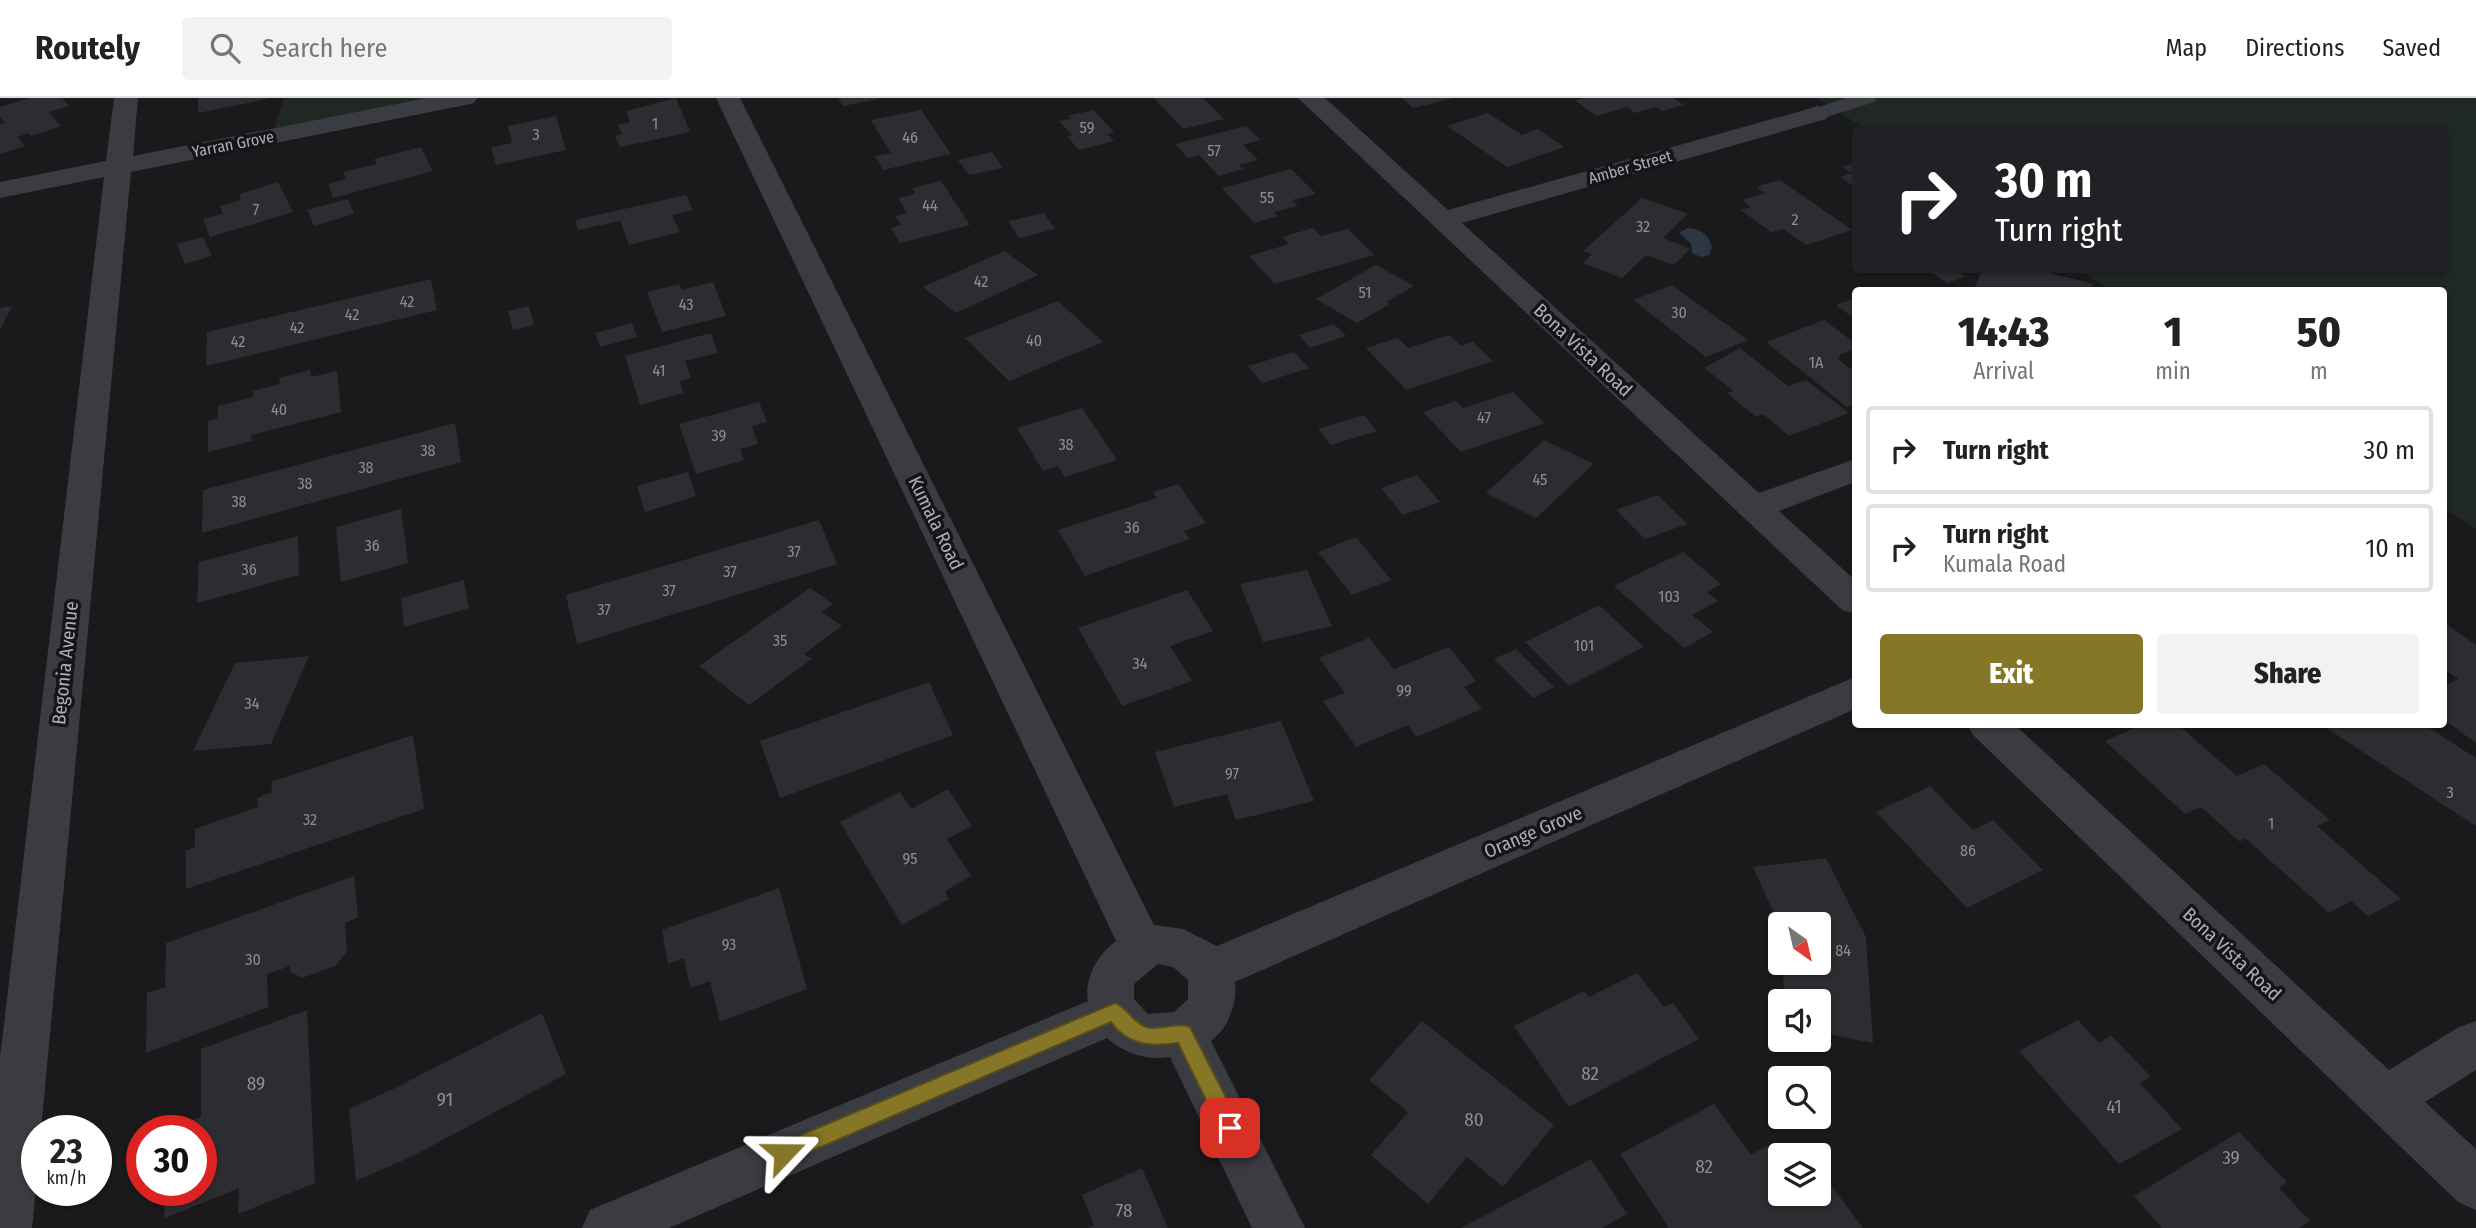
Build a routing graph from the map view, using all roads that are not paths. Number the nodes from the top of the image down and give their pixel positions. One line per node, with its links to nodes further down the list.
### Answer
1 (126, 98): 7 (street, Begonia Avenue)
2 (465, 98): 7 (street, Yarran Grove)
3 (728, 98): 15 (street, Kumala Road)
4 (1310, 98): 9 (street, Bona Vista Road)
5 (1867, 98): 6 (lane)
6 (1817, 114): 9 (street, Amber Street)
7 (118, 166): 8 (street, Yarran Grove); 22 (street, Begonia Avenue)
8 (0, 190)
9 (1443, 220): 11 (street, Bona Vista Road)
10 (1852, 471): 11 (street)
11 (1754, 508): 12 (street, Bona Vista Road)
12 (1852, 598)
13 (1852, 693): 16 (street, Orange Grove)
14 (1991, 728): 20 (street, Bona Vista Road)
15 (1142, 947): 16 (street); 17 (street)
16 (1210, 971): 18 (street)
17 (1115, 1012): 18 (street); 23 (street)
18 (1183, 1034): 24 (street)
19 (2476, 1043): 20 (street)
20 (2386, 1099): 21 (street, Bona Vista Road)
21 (2476, 1184)
22 (6, 1228)
23 (608, 1228)
24 (1279, 1228)

